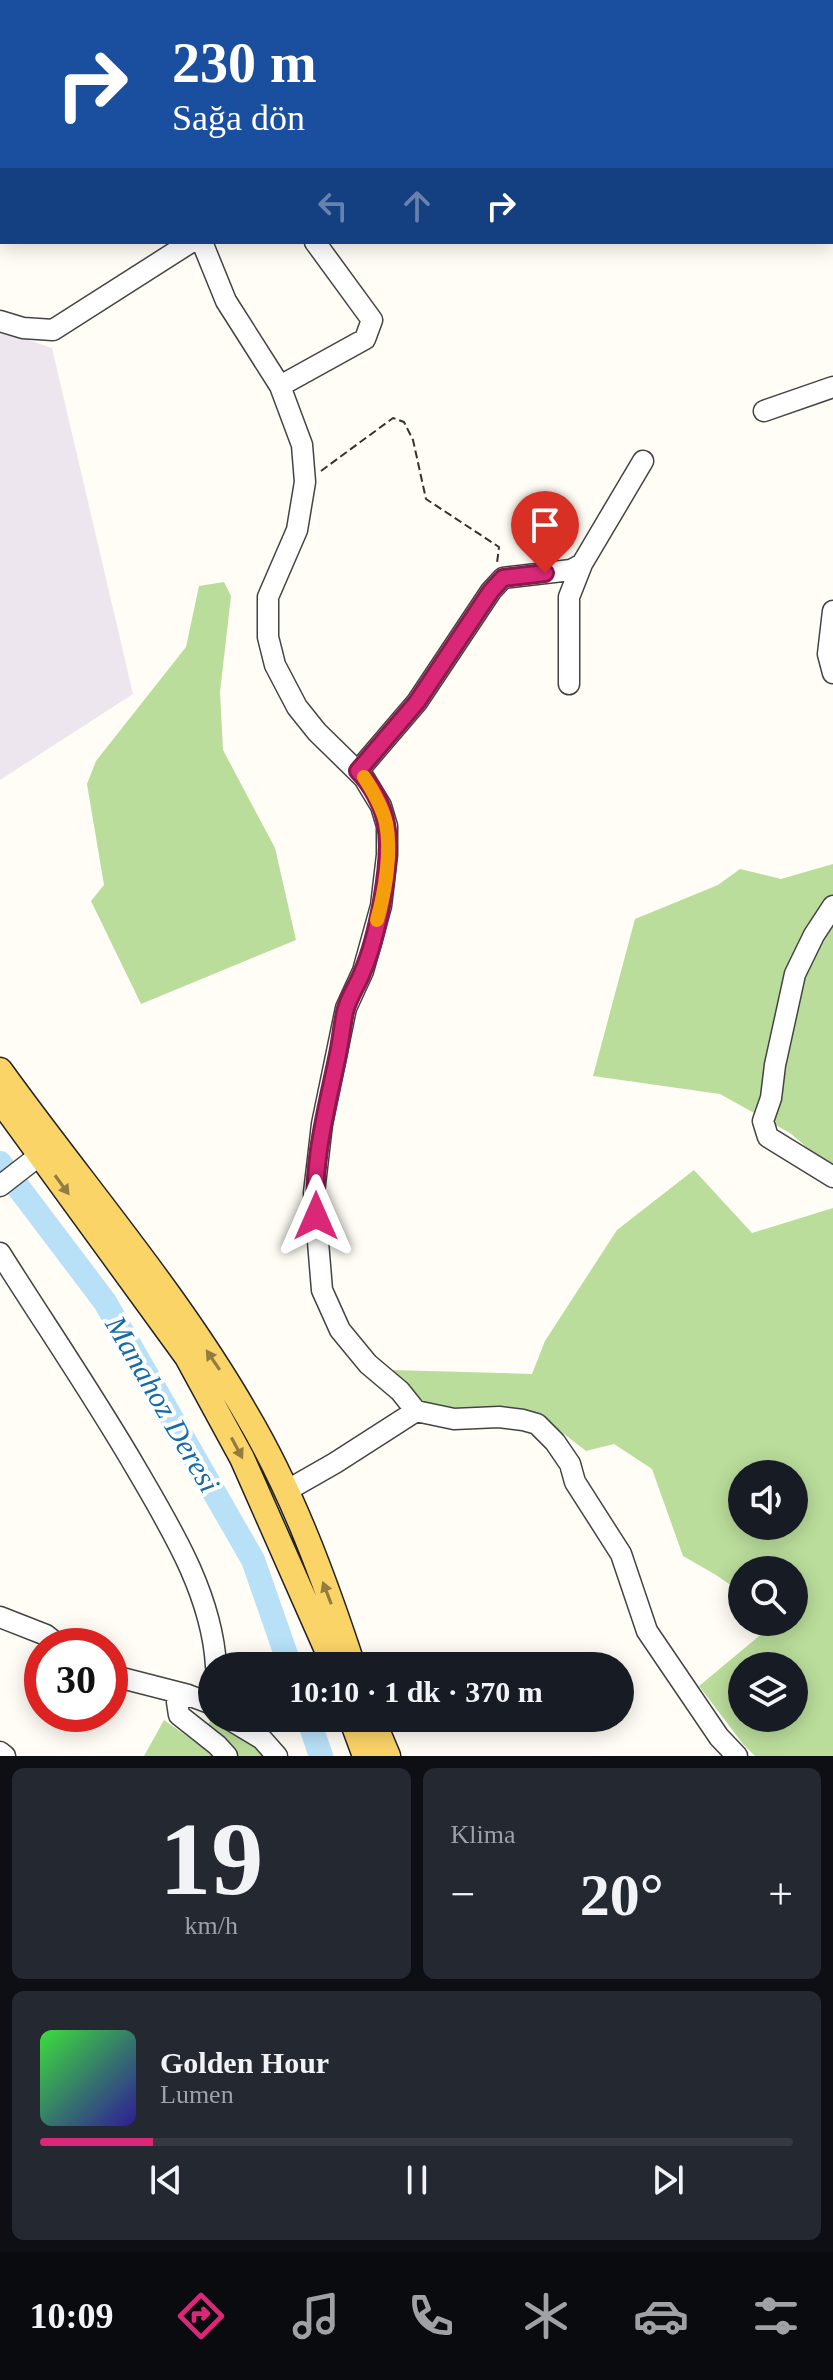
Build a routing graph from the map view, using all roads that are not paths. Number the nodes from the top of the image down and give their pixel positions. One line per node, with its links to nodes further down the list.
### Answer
1 (188, 244): 4 (street)
2 (203, 244): 5 (street)
3 (316, 244): 5 (street)
4 (0, 321)
5 (280, 386): 13 (street)
6 (833, 387): 7 (street)
7 (764, 411)
8 (643, 461): 9 (street)
9 (582, 564): 12 (street); 13 (street)
10 (833, 611): 11 (street)
11 (833, 673)
12 (569, 684)
13 (358, 771): 21 (street)
14 (833, 906): 18 (street)
15 (0, 1070): 22 (main road, one-way to 15)
16 (0, 1100): 17 (main road)
17 (36, 1157): 19 (street); 26 (main road, one-way to 26)
18 (833, 1177)
19 (0, 1186)
20 (0, 1253): 25 (street)
21 (416, 1411): 22 (street); 40 (street)
22 (286, 1491): 27 (main road, one-way to 22)
23 (0, 1617): 24 (street)
24 (28, 1628)
25 (215, 1652)
26 (333, 1652)
27 (335, 1652)
28 (128, 1680): 29 (street)
29 (188, 1695): 30 (street); 36 (street)
30 (198, 1699)
31 (250, 1732): 37 (street)
32 (356, 1732): 38 (main road)
33 (378, 1732): 39 (main road)
34 (0, 1752): 35 (street)
35 (5, 1756)
36 (227, 1756)
37 (277, 1756)
38 (365, 1756)
39 (388, 1756)
40 (737, 1756)

